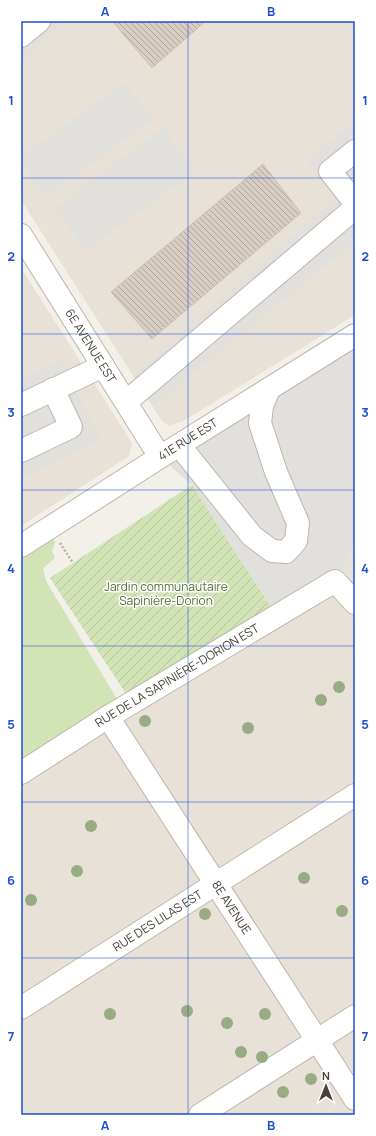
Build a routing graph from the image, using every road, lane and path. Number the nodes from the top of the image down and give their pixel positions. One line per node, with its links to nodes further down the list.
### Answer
1 (39, 21): 2 (street)
2 (21, 36)
3 (355, 151): 4 (street)
4 (355, 203)
5 (355, 208): 11 (street)
6 (21, 235): 8 (street, 6E AVENUE EST)
7 (355, 335): 10 (street, 41E RUE EST)
8 (103, 366): 9 (street); 11 (street, 6E AVENUE EST)
9 (53, 389): 12 (street); 14 (street)
10 (269, 389): 13 (street, 41E RUE EST); 13 (street)
11 (126, 402): 15 (street, 6E AVENUE EST)
12 (21, 404)
13 (179, 445): 15 (street, 41E RUE EST)
14 (21, 451)
15 (160, 457): 16 (street, 41E RUE EST)
16 (50, 527): 17 (street, 41E RUE EST); 18 (path)
17 (21, 546)
18 (73, 563)
19 (355, 603): 20 (street, RUE DE LA SAPINIÈRE-DORION EST)
20 (108, 717): 21 (street, RUE DE LA SAPINIÈRE-DORION EST); 23 (street, 8E AVENUE)
21 (21, 773)
22 (355, 795): 23 (street, RUE DES LILAS EST)
23 (216, 884): 24 (street, RUE DES LILAS EST); 26 (street, 8E AVENUE)
24 (21, 1008)
25 (355, 1016): 26 (street)
26 (317, 1040): 27 (street, 8E AVENUE); 28 (street)
27 (355, 1099)
28 (200, 1115)

